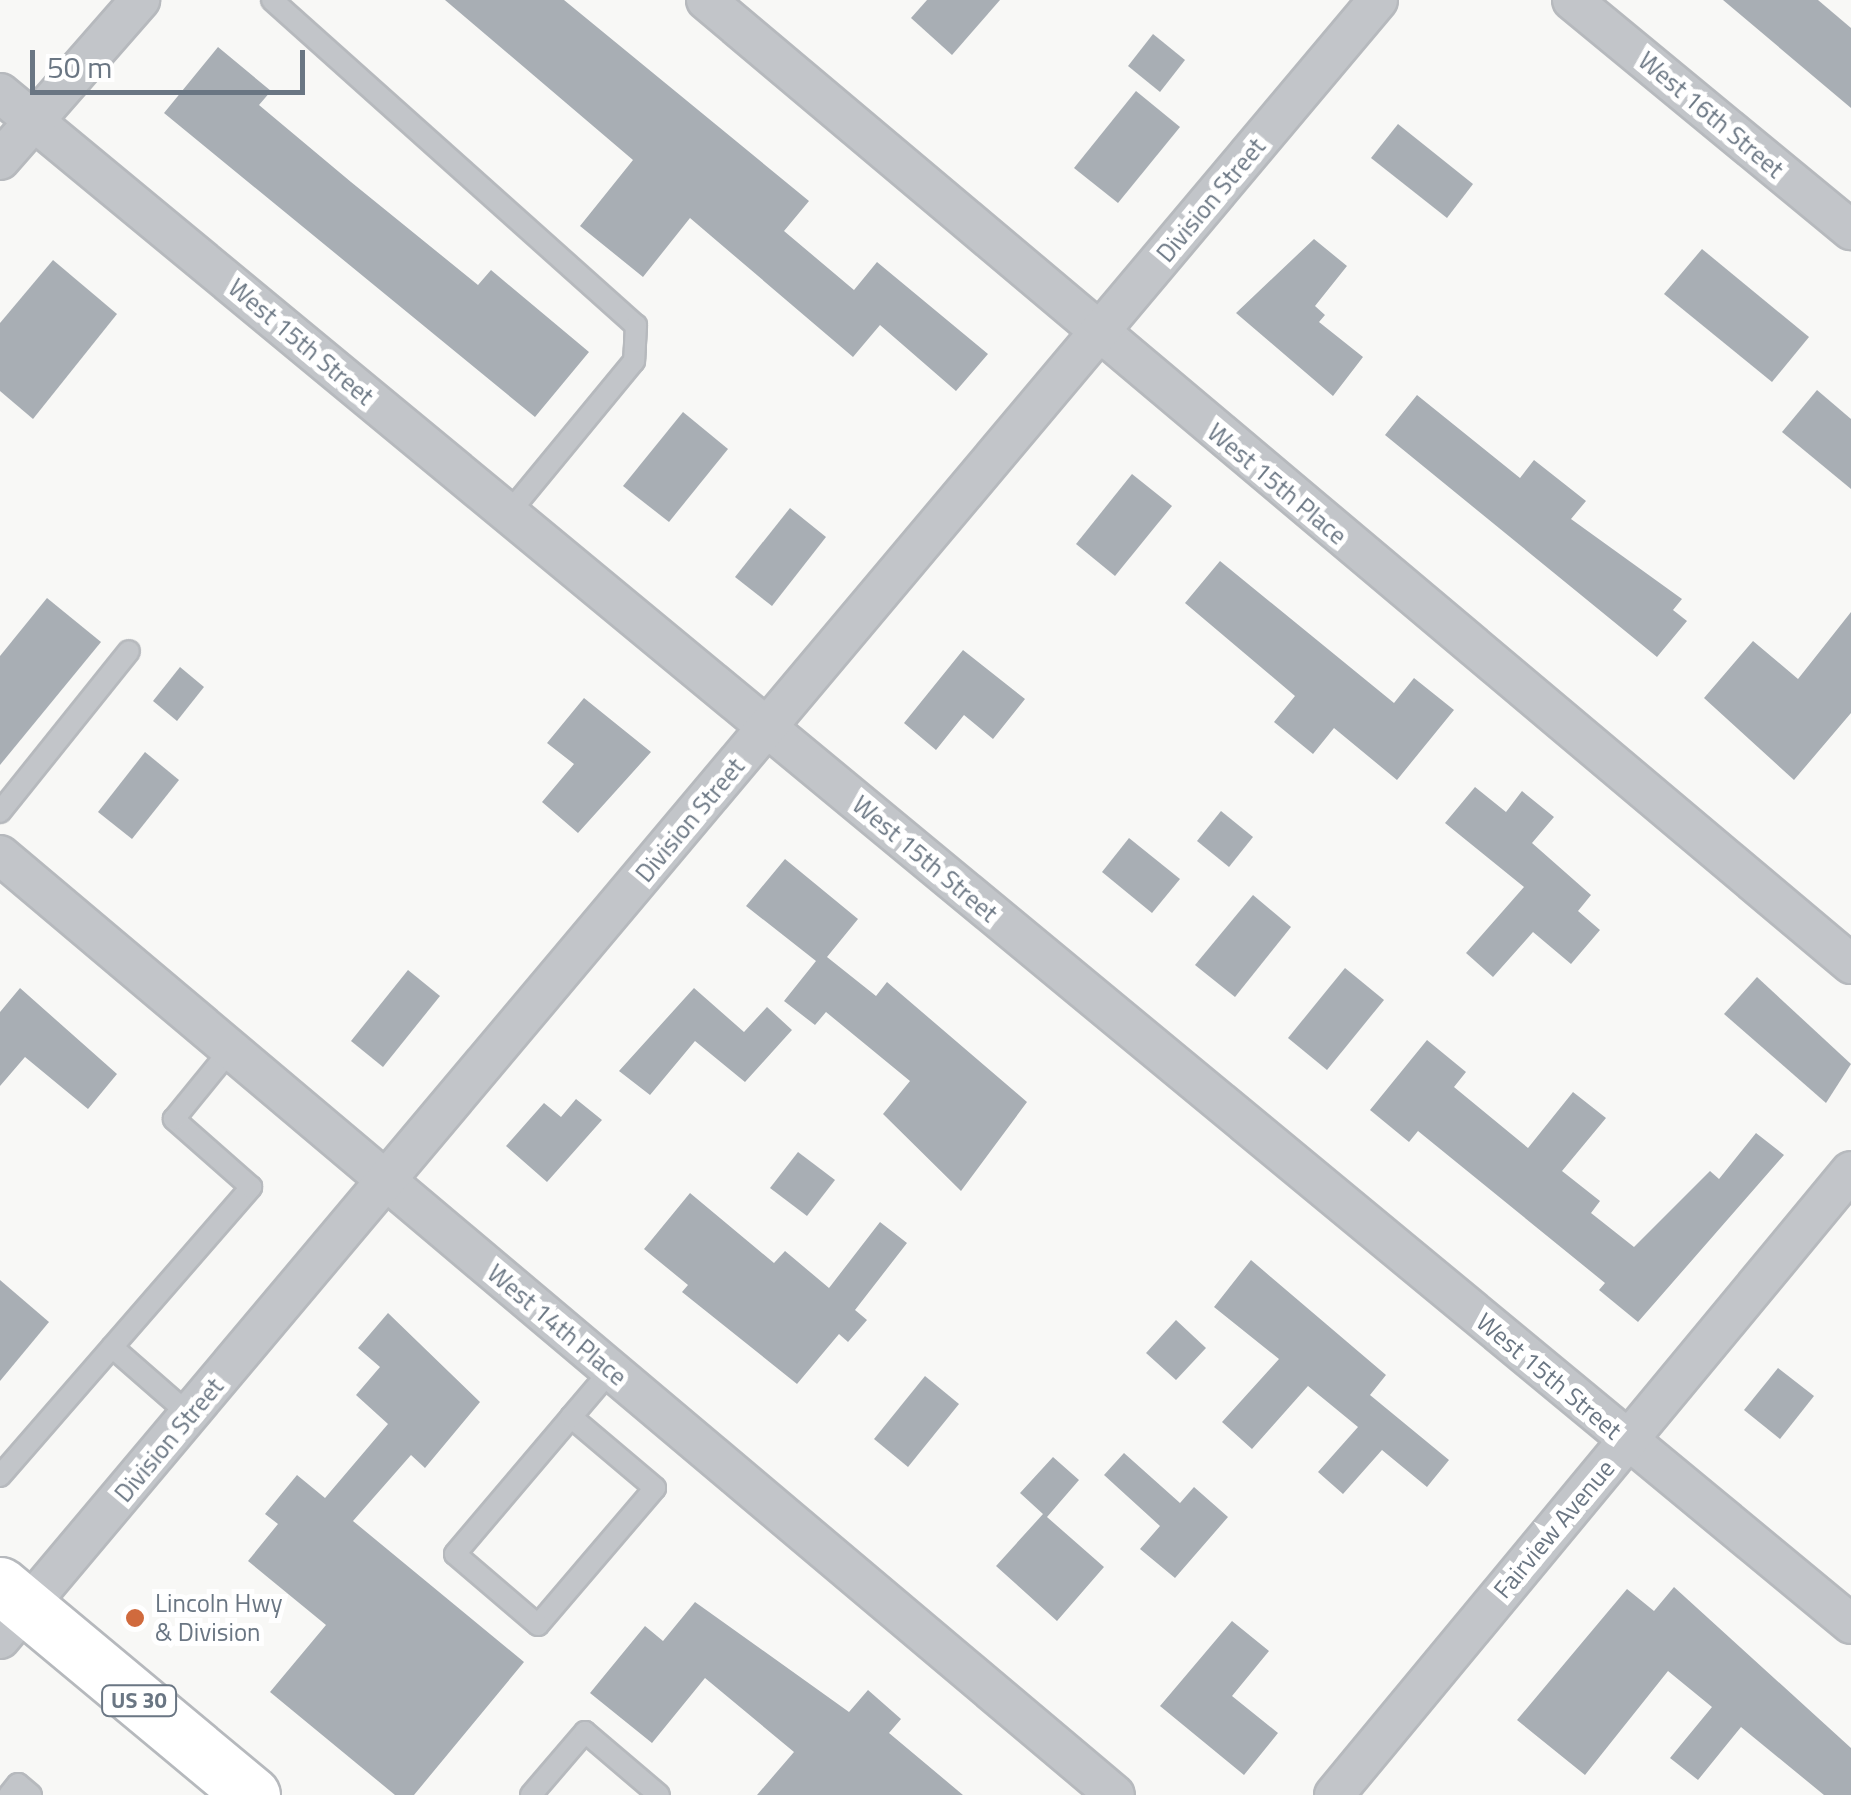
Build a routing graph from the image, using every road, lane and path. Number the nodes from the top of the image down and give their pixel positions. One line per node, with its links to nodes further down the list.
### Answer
1 (140, 0): 7 (street)
2 (272, 0): 11 (lane)
3 (706, 0): 10 (street, West 15th Place)
4 (1378, 0): 10 (street, Division Street)
5 (1572, 0): 9 (street, West 16th Street)
6 (0, 93): 7 (street, West 15th Street)
7 (32, 120): 8 (street); 11 (street, West 15th Street)
8 (0, 160)
9 (1851, 230)
10 (1098, 335): 13 (street, Division Street); 16 (street, West 15th Place)
11 (508, 514): 13 (street, West 15th Street)
12 (129, 652): 14 (lane)
13 (766, 728): 19 (street, Division Street); 24 (street, West 15th Street)
14 (0, 812)
15 (0, 855): 17 (street, West 14th Place)
16 (1851, 964)
17 (231, 1049): 19 (street, West 14th Place); 20 (lane)
18 (1851, 1172): 24 (street, Fairview Avenue)
19 (388, 1182): 21 (street, West 14th Place); 22 (street, Division Street)
20 (112, 1347): 22 (lane); 25 (lane)
21 (611, 1370): 23 (lane); 33 (street, West 14th Place)
22 (190, 1415): 26 (street, Division Street)
23 (571, 1417): 23 (lane)
24 (1628, 1441): 27 (street, West 15th Street); 34 (street, Fairview Avenue)
25 (0, 1476)
26 (9, 1610): 30 (main road, US 30)
27 (1851, 1624)
28 (9, 1795): 29 (lane)
29 (31, 1795)
30 (252, 1795)
31 (532, 1795): 32 (lane)
32 (659, 1795)
33 (1114, 1795)
34 (1334, 1795)

